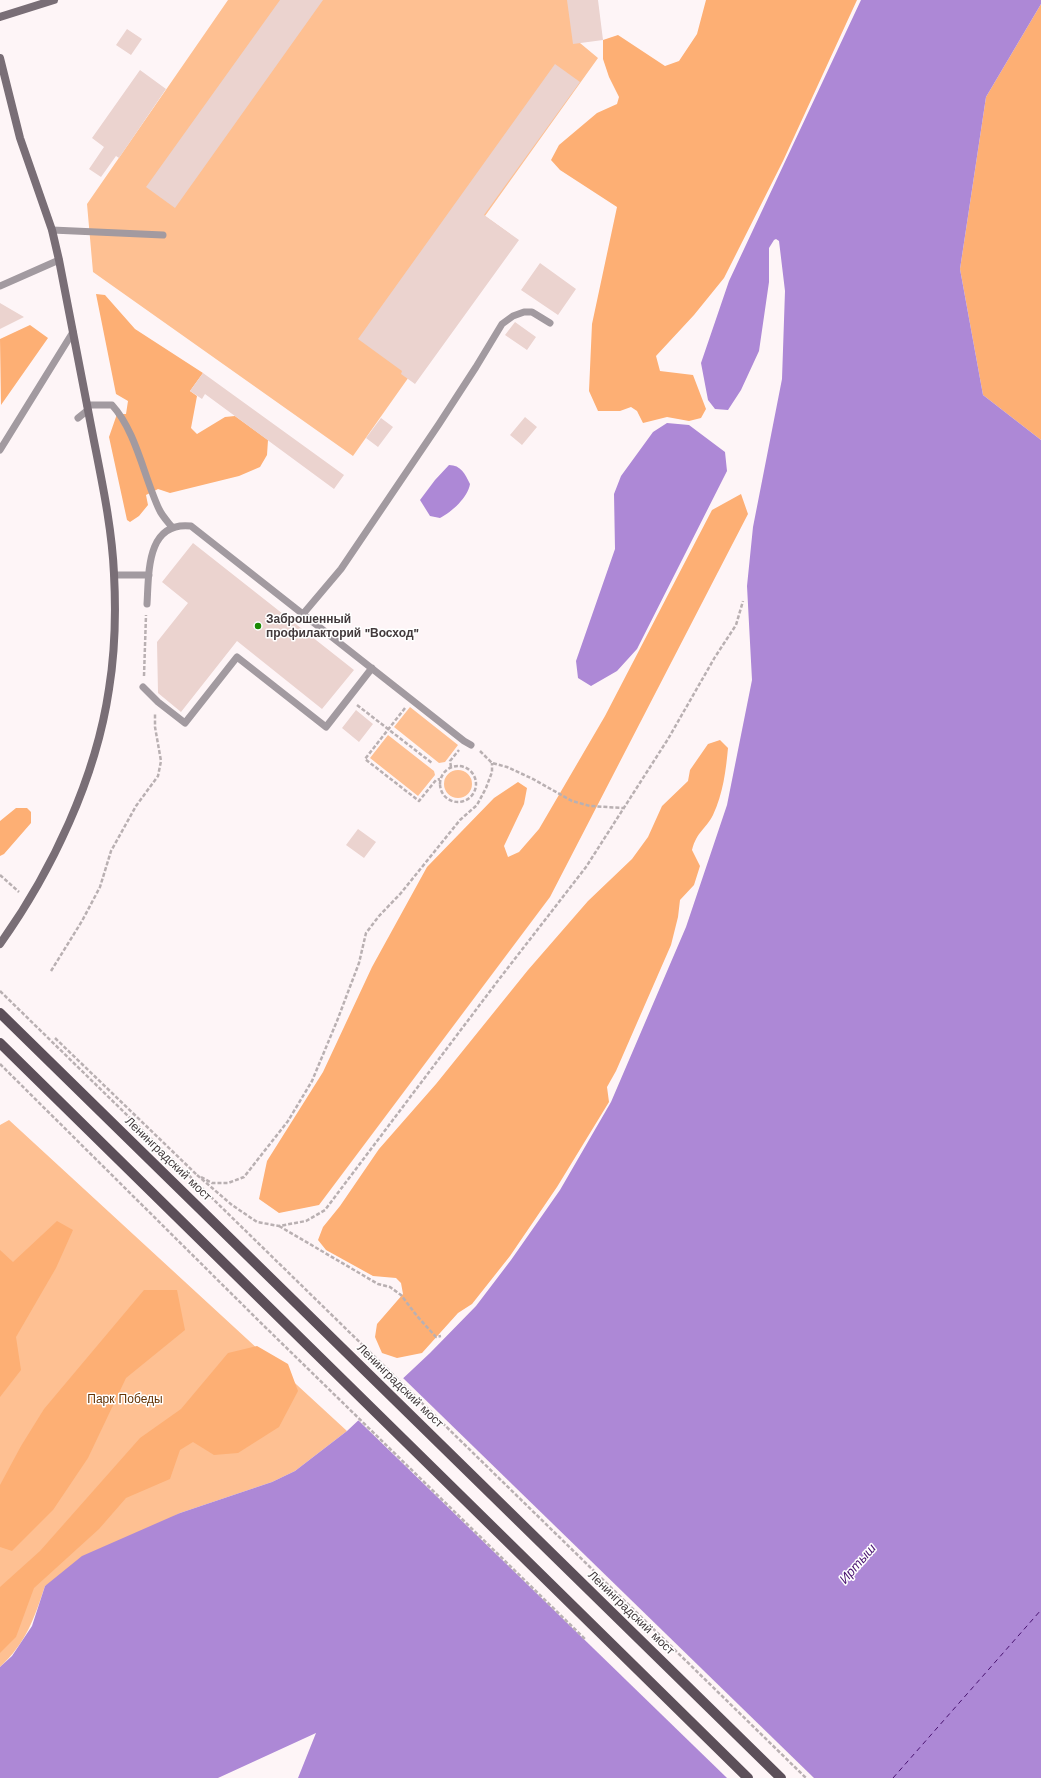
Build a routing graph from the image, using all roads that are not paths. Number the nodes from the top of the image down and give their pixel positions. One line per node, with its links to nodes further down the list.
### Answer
1 (54, 0): 2 (street)
2 (0, 17)
3 (0, 58): 4 (street)
4 (2, 72): 5 (street)
5 (52, 230): 6 (lane); 7 (street)
6 (163, 235)
7 (59, 260): 8 (lane); 10 (street)
8 (0, 286)
9 (550, 323): 18 (lane)
10 (73, 332): 11 (street); 13 (lane)
11 (88, 407): 12 (lane); 14 (lane); 15 (street)
12 (78, 418)
13 (0, 450)
14 (172, 527): 16 (lane); 18 (lane)
15 (114, 574): 16 (lane); 22 (street)
16 (149, 575): 17 (lane)
17 (146, 604)
18 (303, 614): 19 (lane)
19 (372, 668): 20 (lane); 21 (lane)
20 (143, 687)
21 (468, 744)
22 (0, 944)
23 (0, 1013): 26 (main road, Ленинградский мост)
24 (0, 1042): 25 (main road)
25 (748, 1778)
26 (781, 1778)

